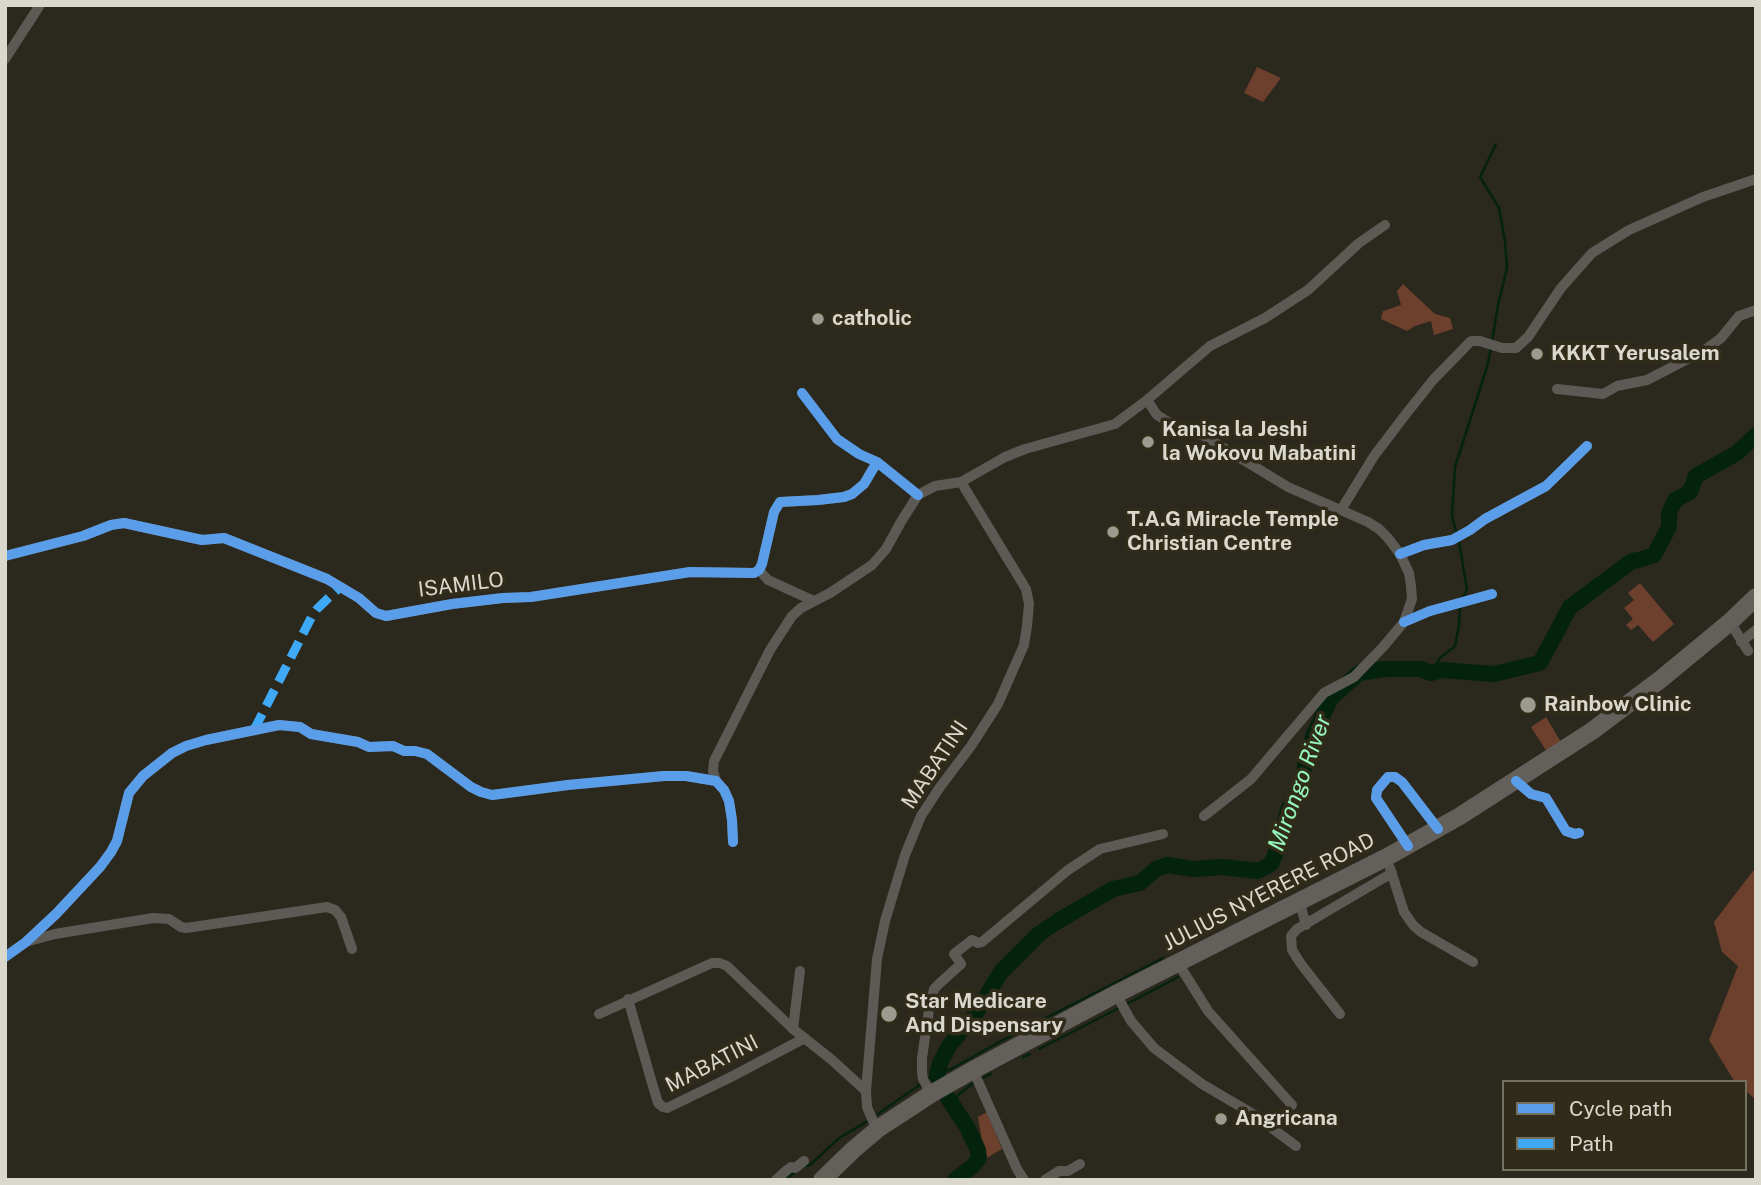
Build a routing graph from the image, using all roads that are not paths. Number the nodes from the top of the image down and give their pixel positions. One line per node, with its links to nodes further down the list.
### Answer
1 (40, 5): 2 (street)
2 (5, 58)
3 (1756, 178): 11 (street)
4 (1385, 225): 7 (street)
5 (1756, 310): 6 (street)
6 (1557, 389)
7 (1147, 400): 10 (street); 11 (street)
8 (1587, 446): 12 (street)
9 (877, 462): 14 (street)
10 (961, 482): 17 (street); 48 (street, MABATINI)
11 (1341, 510): 12 (street)
12 (1400, 554): 18 (street)
13 (5, 556): 14 (street, ISAMILO)
14 (759, 570): 17 (street)
15 (1492, 594): 18 (street)
16 (1756, 597): 19 (highway, JULIUS NYERERE ROAD)
17 (814, 601): 24 (street)
18 (1404, 622): 25 (street)
19 (1730, 622): 21 (street); 23 (highway, JULIUS NYERERE ROAD)
20 (1756, 629): 21 (street)
21 (1741, 642): 22 (street)
22 (1748, 652)
23 (1516, 780): 26 (highway, JULIUS NYERERE ROAD); 27 (street)
24 (716, 781): 29 (street); 34 (street)
25 (1204, 816)
26 (1438, 829): 30 (highway, JULIUS NYERERE ROAD); 30 (street)
27 (1579, 833)
28 (1163, 834): 47 (street)
29 (733, 842)
30 (1408, 846): 31 (highway, JULIUS NYERERE ROAD)
31 (1389, 865): 32 (highway, JULIUS NYERERE ROAD); 33 (street); 37 (street)
32 (1299, 900): 33 (street); 38 (highway, JULIUS NYERERE ROAD)
33 (1306, 925): 43 (street)
34 (26, 942): 35 (street); 36 (street)
35 (352, 949)
36 (5, 957)
37 (1473, 962)
38 (1178, 963): 41 (highway, JULIUS NYERERE ROAD); 49 (street)
39 (800, 971): 44 (street)
40 (628, 999): 42 (street); 44 (street); 45 (street, MABATINI)
41 (1120, 1002): 46 (highway, JULIUS NYERERE ROAD); 51 (street)
42 (599, 1014)
43 (1340, 1014)
44 (793, 1029): 45 (street)
45 (805, 1038): 48 (street)
46 (973, 1070): 47 (highway, JULIUS NYERERE ROAD); 56 (street)
47 (927, 1086): 50 (highway, JULIUS NYERERE ROAD)
48 (866, 1091): 50 (street, MABATINI)
49 (1292, 1105)
50 (879, 1128): 55 (highway, JULIUS NYERERE ROAD)
51 (1296, 1146)
52 (804, 1160): 54 (street)
53 (1080, 1164): 57 (street)
54 (776, 1180)
55 (822, 1180)
56 (1024, 1180)
57 (1045, 1180)

